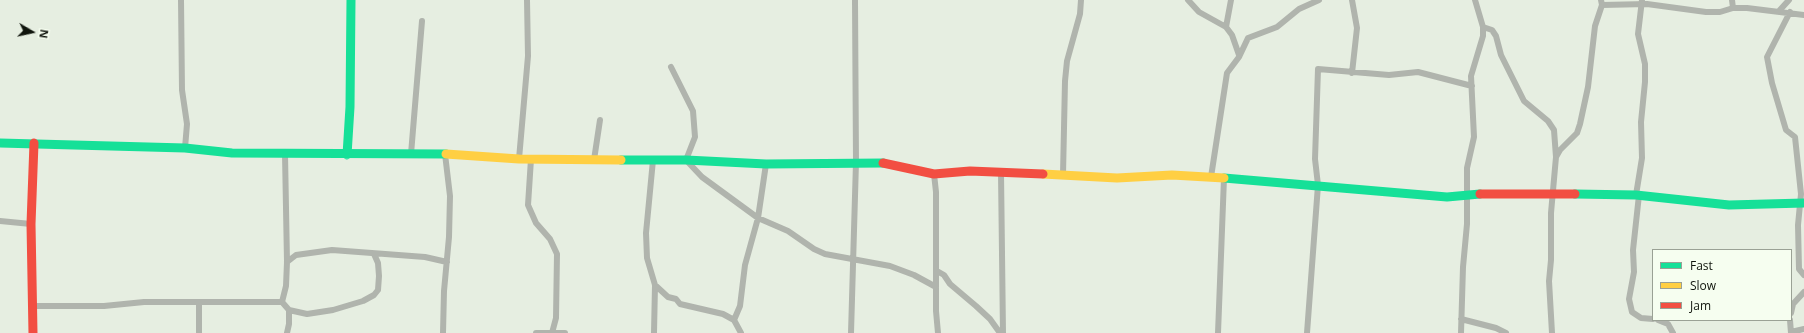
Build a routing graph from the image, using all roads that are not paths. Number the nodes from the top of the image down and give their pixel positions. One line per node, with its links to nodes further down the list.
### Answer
1 (181, 0): 29 (street)
2 (351, 0): 33 (street)
3 (527, 0): 35 (street)
4 (855, 0): 40 (street)
5 (1081, 0): 44 (street)
6 (1188, 0): 20 (street)
7 (1231, 0): 20 (street)
8 (1319, 0): 22 (street)
9 (1352, 0): 24 (street)
10 (1475, 0): 21 (street)
11 (1732, 0): 15 (street)
12 (1789, 0): 16 (street)
13 (1601, 2): 14 (street); 34 (street)
14 (1641, 2): 15 (street); 50 (street)
15 (1733, 8): 16 (street)
16 (1780, 11): 17 (street)
17 (1790, 12): 18 (street); 51 (street)
18 (1804, 15)
19 (422, 21): 31 (street)
20 (1226, 27): 22 (street)
21 (1484, 27): 25 (street); 34 (street)
22 (1240, 57): 45 (street)
23 (671, 67): 39 (street)
24 (1352, 73): 25 (street); 47 (street)
25 (1472, 86): 49 (street)
26 (600, 120): 37 (street)
27 (0, 143): 28 (street)
28 (34, 143): 29 (street); 54 (street)
29 (185, 148): 30 (street)
30 (285, 154): 33 (street); 57 (street)
31 (411, 154): 32 (street); 33 (street)
32 (445, 154): 35 (street); 58 (street)
33 (347, 155)
34 (1556, 157): 48 (street)
35 (519, 159): 36 (street)
36 (531, 159): 37 (street); 80 (street)
37 (594, 160): 38 (street)
38 (653, 160): 39 (street); 61 (street)
39 (686, 160): 41 (street); 52 (street)
40 (856, 162): 41 (street); 43 (street); 56 (street)
41 (766, 164): 52 (street)
42 (1001, 173): 43 (street); 44 (street); 87 (street)
43 (934, 174): 59 (street)
44 (1063, 175): 45 (street)
45 (1211, 177): 46 (street)
46 (1224, 178): 47 (street); 88 (street)
47 (1318, 185): 49 (street); 89 (street)
48 (1552, 194): 49 (street); 50 (street); 92 (street)
49 (1468, 195): 69 (street)
50 (1638, 195): 51 (street); 70 (street)
51 (1801, 203): 60 (street)
52 (758, 218): 56 (street); 71 (street)
53 (0, 221): 54 (street)
54 (31, 224): 66 (street)
55 (374, 254): 57 (street); 58 (street); 68 (street)
56 (853, 259): 62 (street); 84 (street)
57 (287, 262): 64 (street)
58 (447, 262): 78 (street)
59 (937, 271): 62 (street); 86 (street)
60 (1804, 275)
61 (655, 285): 71 (street); 82 (street)
62 (936, 287): 85 (street)
63 (1804, 292): 67 (street)
64 (282, 302): 65 (street); 68 (street)
65 (199, 303): 66 (street); 76 (street)
66 (32, 306): 75 (street)
67 (1792, 308)
68 (289, 310): 77 (street)
69 (1461, 319): 90 (street); 91 (street)
70 (1652, 319)
71 (734, 320): 83 (street)
72 (1660, 321): 93 (street)
73 (1790, 321): 94 (street)
74 (1804, 329): 94 (street)
75 (33, 333)
76 (199, 333)
77 (287, 333)
78 (443, 333)
79 (536, 333): 80 (street)
80 (552, 333): 81 (street)
81 (565, 333)
82 (654, 333)
83 (741, 333)
84 (851, 333)
85 (938, 333)
86 (1000, 333)
87 (1004, 333)
88 (1218, 333)
89 (1307, 333)
90 (1461, 333)
91 (1506, 333)
92 (1552, 333)
93 (1673, 333)
94 (1791, 333)

